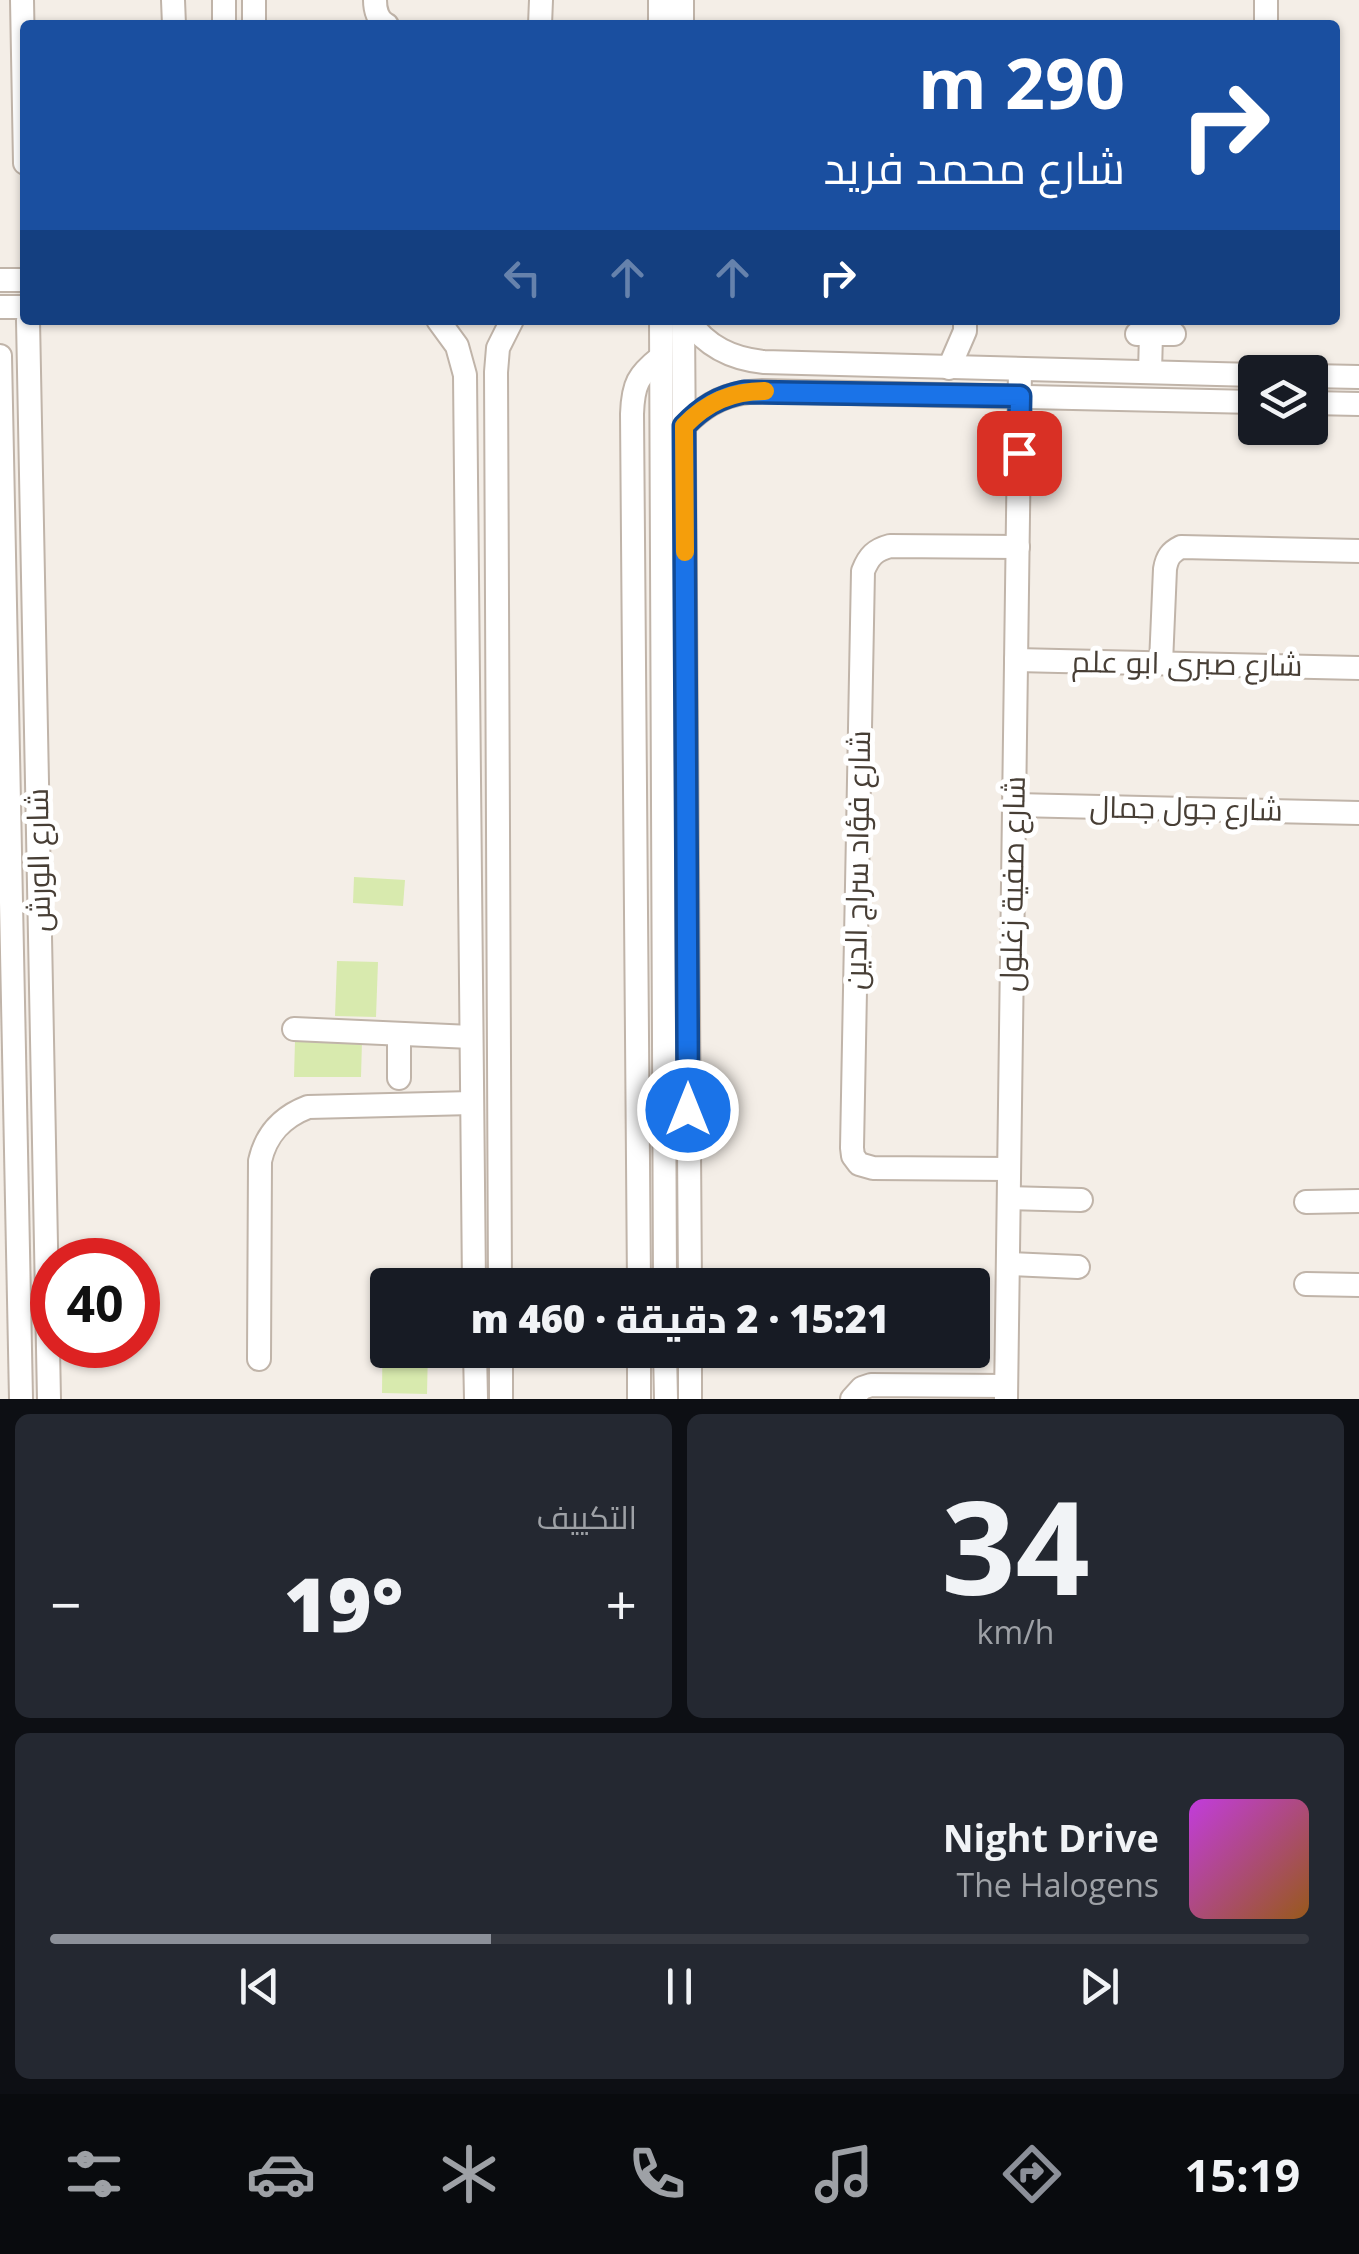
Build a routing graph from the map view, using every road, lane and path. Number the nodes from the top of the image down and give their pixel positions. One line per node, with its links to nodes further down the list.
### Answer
1 (28, 325): 50 (street, شارع الورش)
2 (442, 325): 29 (street)
3 (510, 325): 30 (street)
4 (686, 325): 23 (street)
5 (691, 325): 10 (street)
6 (965, 326): 11 (street); 12 (street)
7 (1154, 334): 14 (street)
8 (661, 337): 55 (street); 56 (street)
9 (0, 356): 31 (street, شارع الورش)
10 (764, 362): 11 (street); 18 (street)
11 (949, 368): 12 (street)
12 (986, 369): 13 (street)
13 (1020, 369): 14 (street); 19 (street, شارع صفية زغلول)
14 (1150, 372): 15 (street)
15 (1238, 374)
16 (1328, 376): 17 (street)
17 (1359, 377)
18 (762, 391): 19 (street); 23 (street)
19 (1020, 396): 20 (street); 24 (street, شارع صفية زغلول)
20 (1238, 402)
21 (1328, 403): 22 (street)
22 (1359, 404)
23 (684, 426): 57 (street)
24 (1018, 548): 26 (street, شارع صفية زغلول); 43 (street, شارع فؤاد سراج الدين)
25 (1359, 551): 27 (street)
26 (1016, 660): 27 (street, شارع صبرى ابو علم); 32 (street, شارع صفية زغلول)
27 (1161, 663): 28 (street, شارع صبرى ابو علم)
28 (1359, 668)
29 (470, 793): 30 (street); 35 (street)
30 (497, 793): 36 (street)
31 (4, 800): 34 (street, شارع الورش)
32 (1014, 805): 33 (street, شارع جول جمال); 43 (street, شارع صفية زغلول)
33 (1359, 812)
34 (5, 836): 42 (street, شارع الورش)
35 (471, 924): 36 (street); 39 (street)
36 (498, 924): 48 (street)
37 (294, 1029): 38 (street)
38 (398, 1034): 39 (street); 40 (street)
39 (471, 1037): 41 (street)
40 (399, 1078)
41 (472, 1103): 49 (street); 62 (street)
42 (8, 1158): 60 (street, شارع الورش)
43 (1009, 1169): 44 (street, شارع صفية زغلول)
44 (1009, 1198): 45 (street); 51 (street, شارع صفية زغلول)
45 (1081, 1200)
46 (1359, 1201): 47 (street)
47 (1306, 1202)
48 (499, 1208): 49 (street); 54 (street)
49 (472, 1209): 53 (street)
50 (46, 1238)
51 (1008, 1264): 52 (street); 69 (street, شارع صفية زغلول)
52 (1078, 1266)
53 (474, 1268)
54 (500, 1268)
55 (638, 1268)
56 (665, 1268)
57 (690, 1268)
58 (1306, 1284): 59 (street)
59 (1359, 1285)
60 (20, 1355): 61 (street); 70 (street, شارع الورش)
61 (30, 1355)
62 (259, 1359)
63 (48, 1368): 71 (street, شارع الورش)
64 (476, 1368): 72 (street)
65 (501, 1368): 73 (street)
66 (639, 1368): 74 (street)
67 (666, 1368): 75 (street)
68 (690, 1368): 76 (street)
69 (1006, 1393): 77 (street)
70 (21, 1399)
71 (49, 1399)
72 (476, 1399)
73 (501, 1399)
74 (639, 1399)
75 (666, 1399)
76 (690, 1399)
77 (852, 1399)

